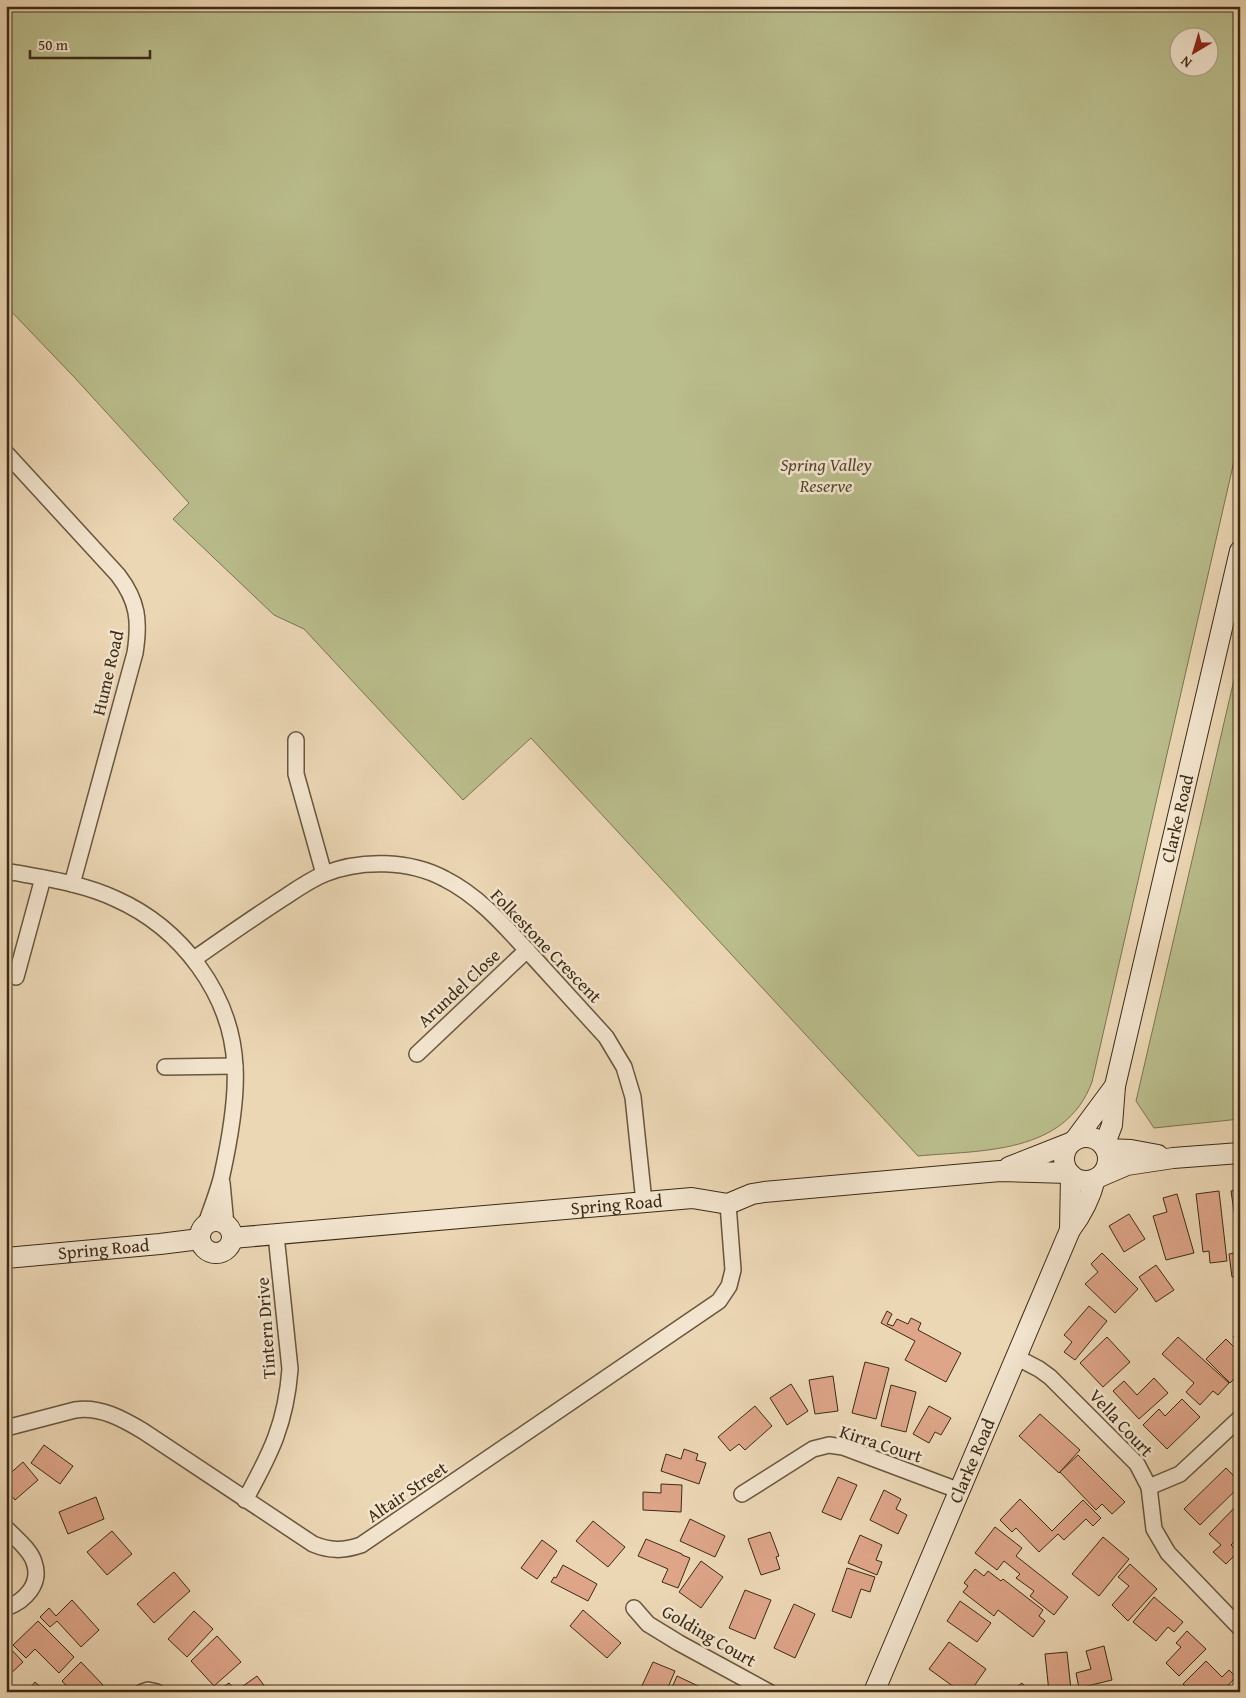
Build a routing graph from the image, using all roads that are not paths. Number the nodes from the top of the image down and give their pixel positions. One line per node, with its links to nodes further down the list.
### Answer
1 (6, 454): 7 (street, Hume Road)
2 (1240, 551): 14 (main road, Clarke Road)
3 (296, 740): 5 (street)
4 (6, 871): 6 (street)
5 (324, 874): 8 (street, Folkestone Crescent); 9 (street, Folkestone Crescent)
6 (43, 878): 7 (street); 10 (street)
7 (72, 884): 9 (street)
8 (527, 950): 11 (street, Arundel Close); 23 (street, Folkestone Crescent)
9 (194, 959): 12 (street)
10 (16, 977)
11 (417, 1054)
12 (235, 1066): 13 (street); 21 (street)
13 (164, 1067)
14 (1115, 1086): 15 (main road, Clarke Road); 16 (main road, Clarke Road)
15 (1073, 1141): 16 (main road); 19 (main road); 20 (main road)
16 (1105, 1147): 18 (main road); 22 (main road)
17 (1240, 1153): 18 (main road)
18 (1173, 1158): 22 (main road)
19 (1000, 1171): 20 (main road); 24 (main road)
20 (1070, 1174): 22 (main road); 25 (main road, Clarke Road)
21 (222, 1176): 26 (street); 27 (street)
22 (1097, 1178): 25 (main road, Clarke Road)
23 (644, 1202): 24 (main road, Spring Road); 28 (main road, Spring Road)
24 (728, 1204): 36 (street, Altair Street)
25 (1070, 1230): 30 (main road, Clarke Road)
26 (229, 1231): 27 (main road); 27 (main road); 28 (main road, Spring Road)
27 (203, 1232): 29 (main road, Spring Road)
28 (276, 1235): 36 (street, Tintern Drive)
29 (6, 1258)
30 (1016, 1357): 33 (street, Vella Court); 34 (main road, Clarke Road)
31 (1240, 1418): 33 (street)
32 (6, 1428): 36 (street, Altair Street)
33 (1150, 1487): 40 (street, Vella Court)
34 (960, 1491): 35 (street, Kirra Court); 42 (main road, Clarke Road)
35 (742, 1494)
36 (245, 1500)
37 (6, 1528): 38 (street)
38 (6, 1608)
39 (634, 1608): 41 (street, Golding Court)
40 (1240, 1628)
41 (769, 1692)
42 (874, 1692)

